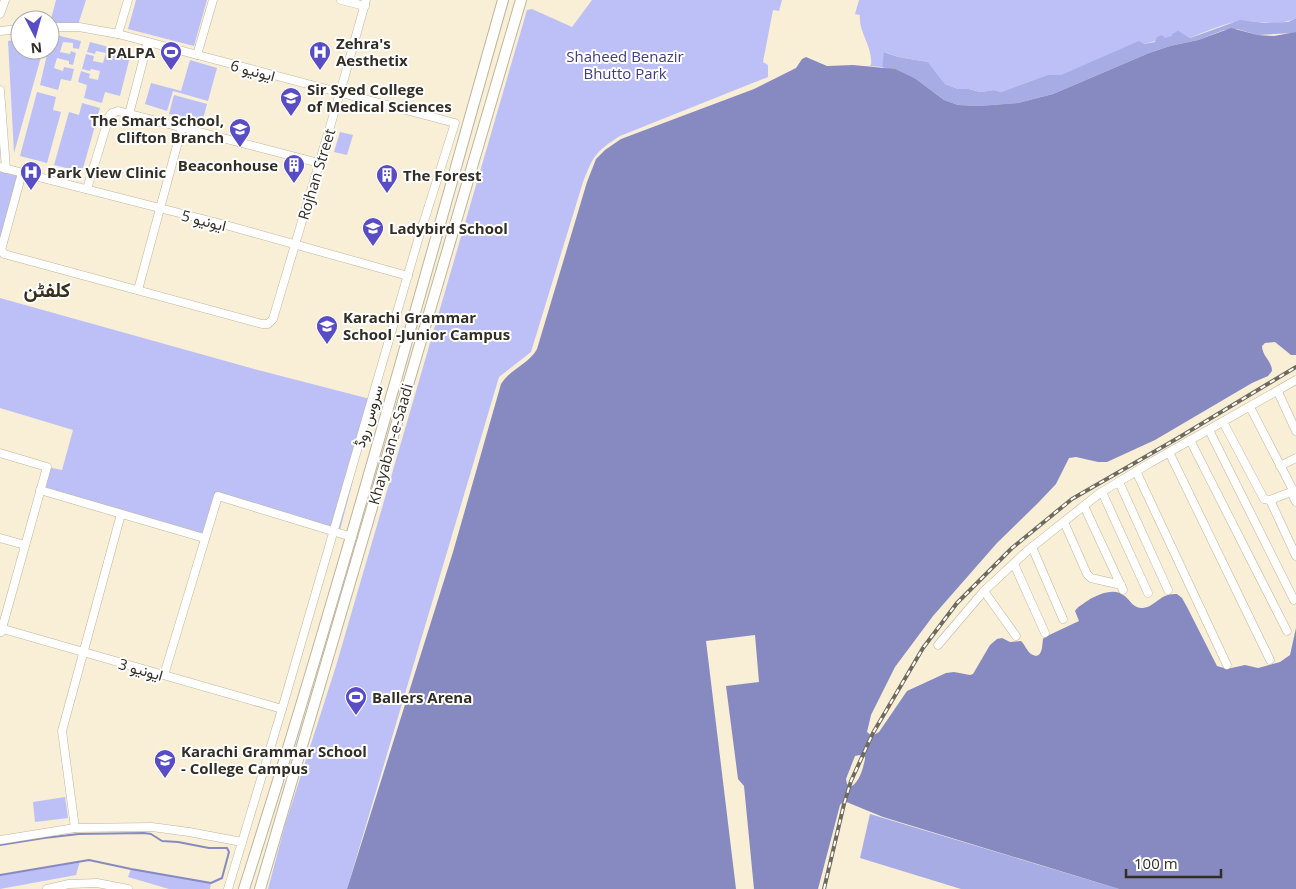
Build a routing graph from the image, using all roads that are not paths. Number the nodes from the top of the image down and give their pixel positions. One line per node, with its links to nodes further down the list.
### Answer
1 (5, 0): 8 (street)
2 (128, 0): 10 (street)
3 (213, 0): 12 (street)
4 (341, 0): 7 (street)
5 (503, 0): 49 (main road, Khayaban-e-Saadi)
6 (521, 0): 78 (main road, Khayaban-e-Saadi)
7 (366, 3): 14 (street, Rojhan Street)
8 (0, 14)
9 (60, 27): 10 (street, ایونیو 6)
10 (118, 34): 11 (street, ایونیو 6)
11 (148, 42): 12 (street, ایونیو 6); 16 (street)
12 (197, 54): 14 (street, ایونیو 6)
13 (0, 90): 15 (street)
14 (340, 94): 17 (street, ایونیو 6); 19 (street, Rojhan Street)
15 (1, 110): 20 (street)
16 (129, 114): 18 (street); 22 (street)
17 (454, 123): 25 (street, سروس روڈ)
18 (182, 127): 19 (street); 23 (street)
19 (319, 163): 24 (street, Rojhan Street)
20 (3, 168): 21 (street, ایونیو 5)
21 (22, 173): 22 (street, ایونیو 5); 26 (street)
22 (88, 189): 23 (street, ایونیو 5)
23 (161, 209): 24 (street, ایونیو 5); 26 (street)
24 (294, 245): 25 (street, ایونیو 5); 26 (street, Rojhan Street)
25 (408, 276): 48 (street, سروس روڈ)
26 (138, 290)
27 (1296, 382): 28 (street)
28 (1278, 392): 29 (street); 32 (street)
29 (1250, 407): 30 (street); 37 (street)
30 (1223, 422): 31 (street); 43 (street)
31 (1208, 430): 33 (street); 59 (street)
32 (1296, 431)
33 (1190, 440): 34 (street); 62 (street)
34 (1169, 452): 38 (street); 67 (street)
35 (0, 453): 40 (street)
36 (1296, 459): 37 (street)
37 (1280, 466): 42 (street)
38 (1136, 471): 39 (street); 68 (street)
39 (1119, 482): 41 (street); 56 (street)
40 (40, 490): 46 (street); 52 (street)
41 (1102, 492): 45 (street); 58 (street)
42 (1291, 492): 43 (street); 44 (street)
43 (1270, 500): 54 (street)
44 (1296, 502)
45 (1084, 506): 47 (street); 47 (street)
46 (121, 514): 51 (street); 66 (street)
47 (1064, 522): 53 (street)
48 (334, 532): 49 (street); 51 (street); 70 (street, سروس روڈ)
49 (352, 537): 77 (main road, Khayaban-e-Saadi)
50 (0, 538): 52 (street)
51 (204, 538): 69 (street)
52 (25, 545): 61 (street)
53 (1032, 547): 55 (street); 60 (street)
54 (1296, 556)
55 (1014, 564): 57 (street); 63 (street)
56 (1168, 590)
57 (984, 591): 64 (street); 65 (street)
58 (1148, 593)
59 (1294, 600)
60 (1063, 619)
61 (0, 630): 66 (street, ایونیو 3)
62 (1287, 631)
63 (1045, 633)
64 (1016, 636)
65 (938, 644)
66 (83, 652): 69 (street, ایونیو 3); 71 (street)
67 (1270, 660)
68 (1227, 665)
69 (164, 675): 70 (street, ایونیو 3)
70 (282, 708): 73 (street, سروس روڈ)
71 (75, 828): 72 (street); 73 (street)
72 (0, 840)
73 (242, 842): 76 (street, سروس روڈ)
74 (47, 889): 75 (street)
75 (128, 889)
76 (228, 889)
77 (244, 889)
78 (260, 889)

